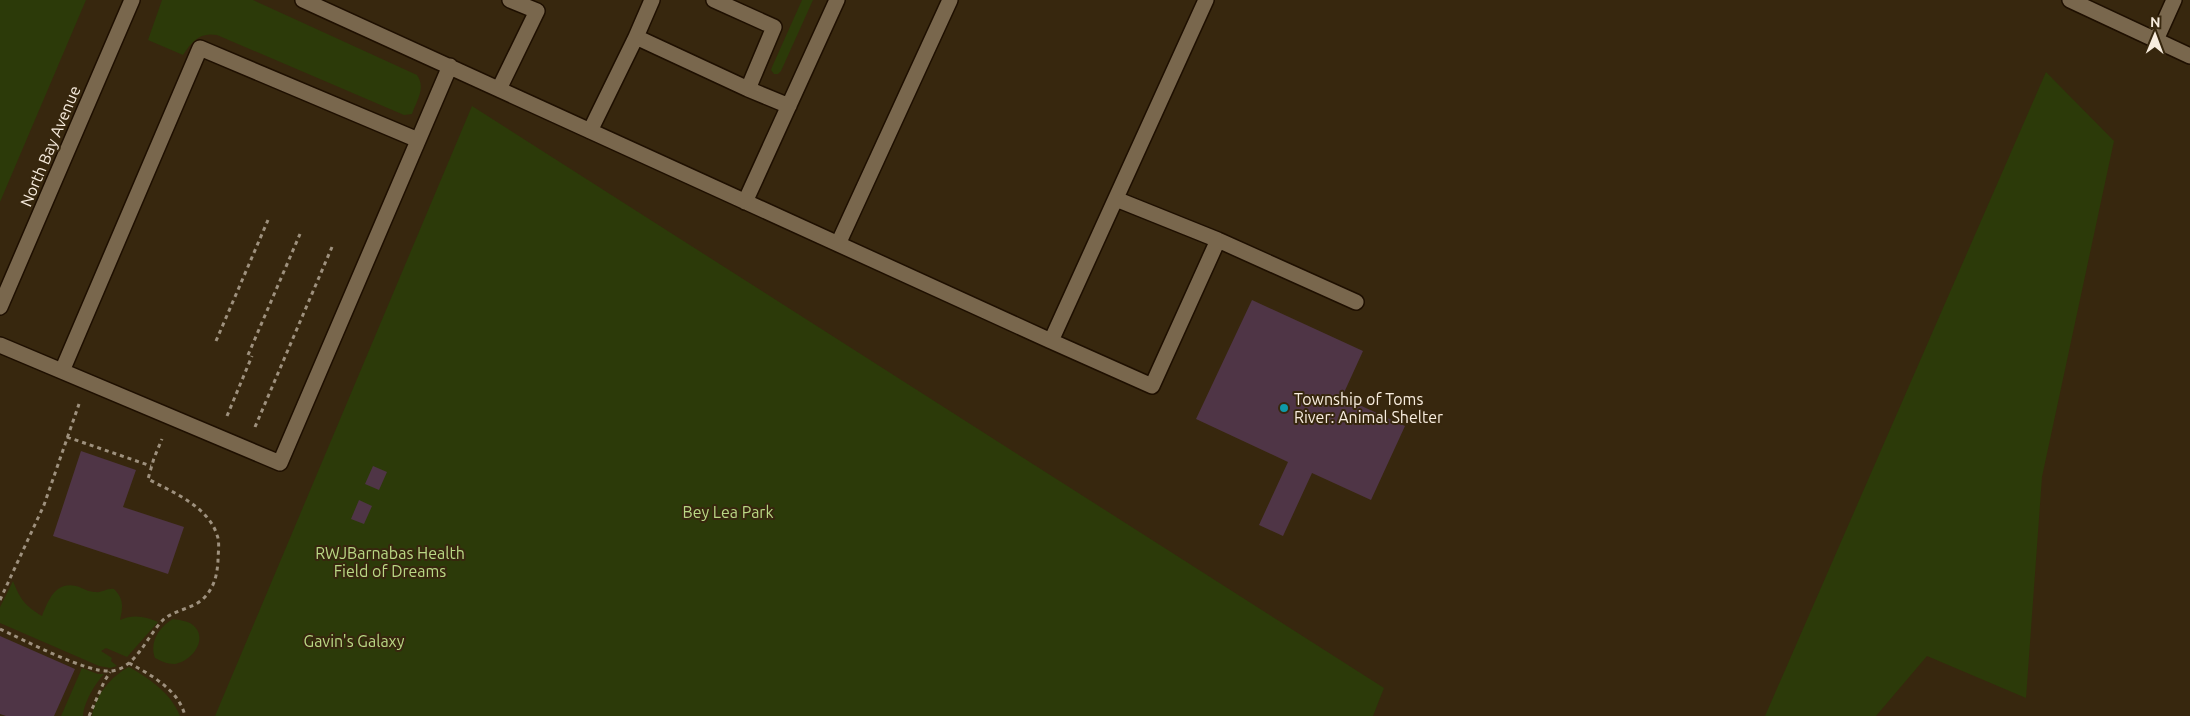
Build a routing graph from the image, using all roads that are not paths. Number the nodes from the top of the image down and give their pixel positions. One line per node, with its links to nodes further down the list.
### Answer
1 (132, 0): 26 (street, North Bay Avenue)
2 (303, 0): 15 (street)
3 (510, 0): 11 (street)
4 (652, 0): 12 (street)
5 (714, 0): 17 (street)
6 (837, 0): 18 (street)
7 (950, 0): 24 (street)
8 (1206, 0): 21 (street)
9 (2070, 0): 13 (street)
10 (2174, 0): 13 (street)
11 (539, 6): 16 (street)
12 (636, 37): 17 (street); 19 (street)
13 (2156, 40): 14 (street)
14 (2190, 56)
15 (450, 66): 16 (street); 20 (street)
16 (499, 89): 19 (street)
17 (748, 89): 18 (street)
18 (789, 106): 22 (street)
19 (590, 131): 22 (street)
20 (418, 140): 29 (street); 29 (street)
21 (1116, 199): 23 (street); 27 (street)
22 (745, 202): 24 (street)
23 (1218, 240): 25 (street); 27 (street)
24 (838, 244): 27 (street)
25 (1356, 302)
26 (0, 307)
27 (1051, 341)
28 (0, 345): 29 (street)
29 (62, 371)

